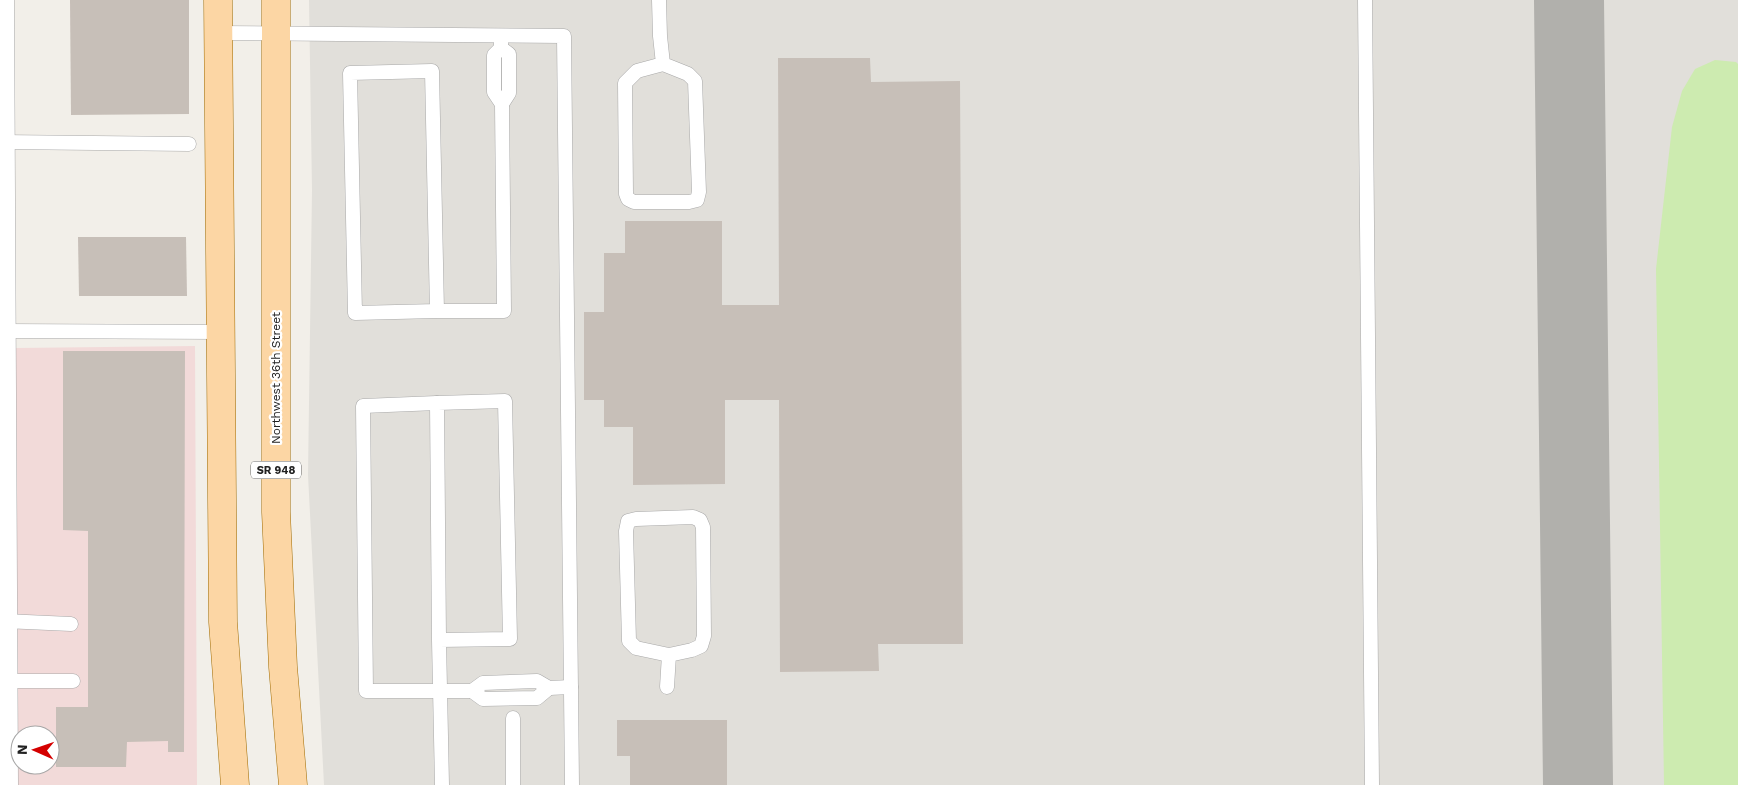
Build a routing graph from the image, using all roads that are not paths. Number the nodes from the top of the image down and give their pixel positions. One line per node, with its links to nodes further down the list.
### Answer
1 (0, 0): 10 (street)
2 (218, 0): 6 (main road)
3 (276, 0): 7 (main road, Northwest 36th Street / SR 948)
4 (659, 0): 9 (lane)
5 (1365, 0): 34 (lane)
6 (218, 33): 7 (lane); 16 (main road)
7 (276, 34): 8 (lane); 30 (main road, Northwest 36th Street / SR 948)
8 (502, 42): 14 (lane); 24 (lane)
9 (663, 64): 9 (lane)
10 (0, 85): 11 (street)
11 (1, 142): 12 (lane); 13 (street)
12 (189, 144)
13 (1, 264): 15 (street)
14 (437, 312): 14 (lane)
15 (2, 332): 16 (lane); 18 (street)
16 (220, 332): 29 (main road)
17 (437, 403): 20 (lane); 20 (lane); 26 (lane)
18 (3, 605): 19 (lane); 22 (street)
19 (71, 624)
20 (438, 640): 26 (lane)
21 (669, 656): 21 (lane); 25 (lane)
22 (4, 681): 23 (lane); 28 (street)
23 (73, 681)
24 (571, 687): 26 (lane); 33 (lane)
25 (667, 687)
26 (439, 691): 31 (lane)
27 (513, 718): 32 (lane)
28 (4, 785)
29 (235, 785)
30 (293, 785)
31 (442, 785)
32 (513, 785)
33 (572, 785)
34 (1372, 785)

